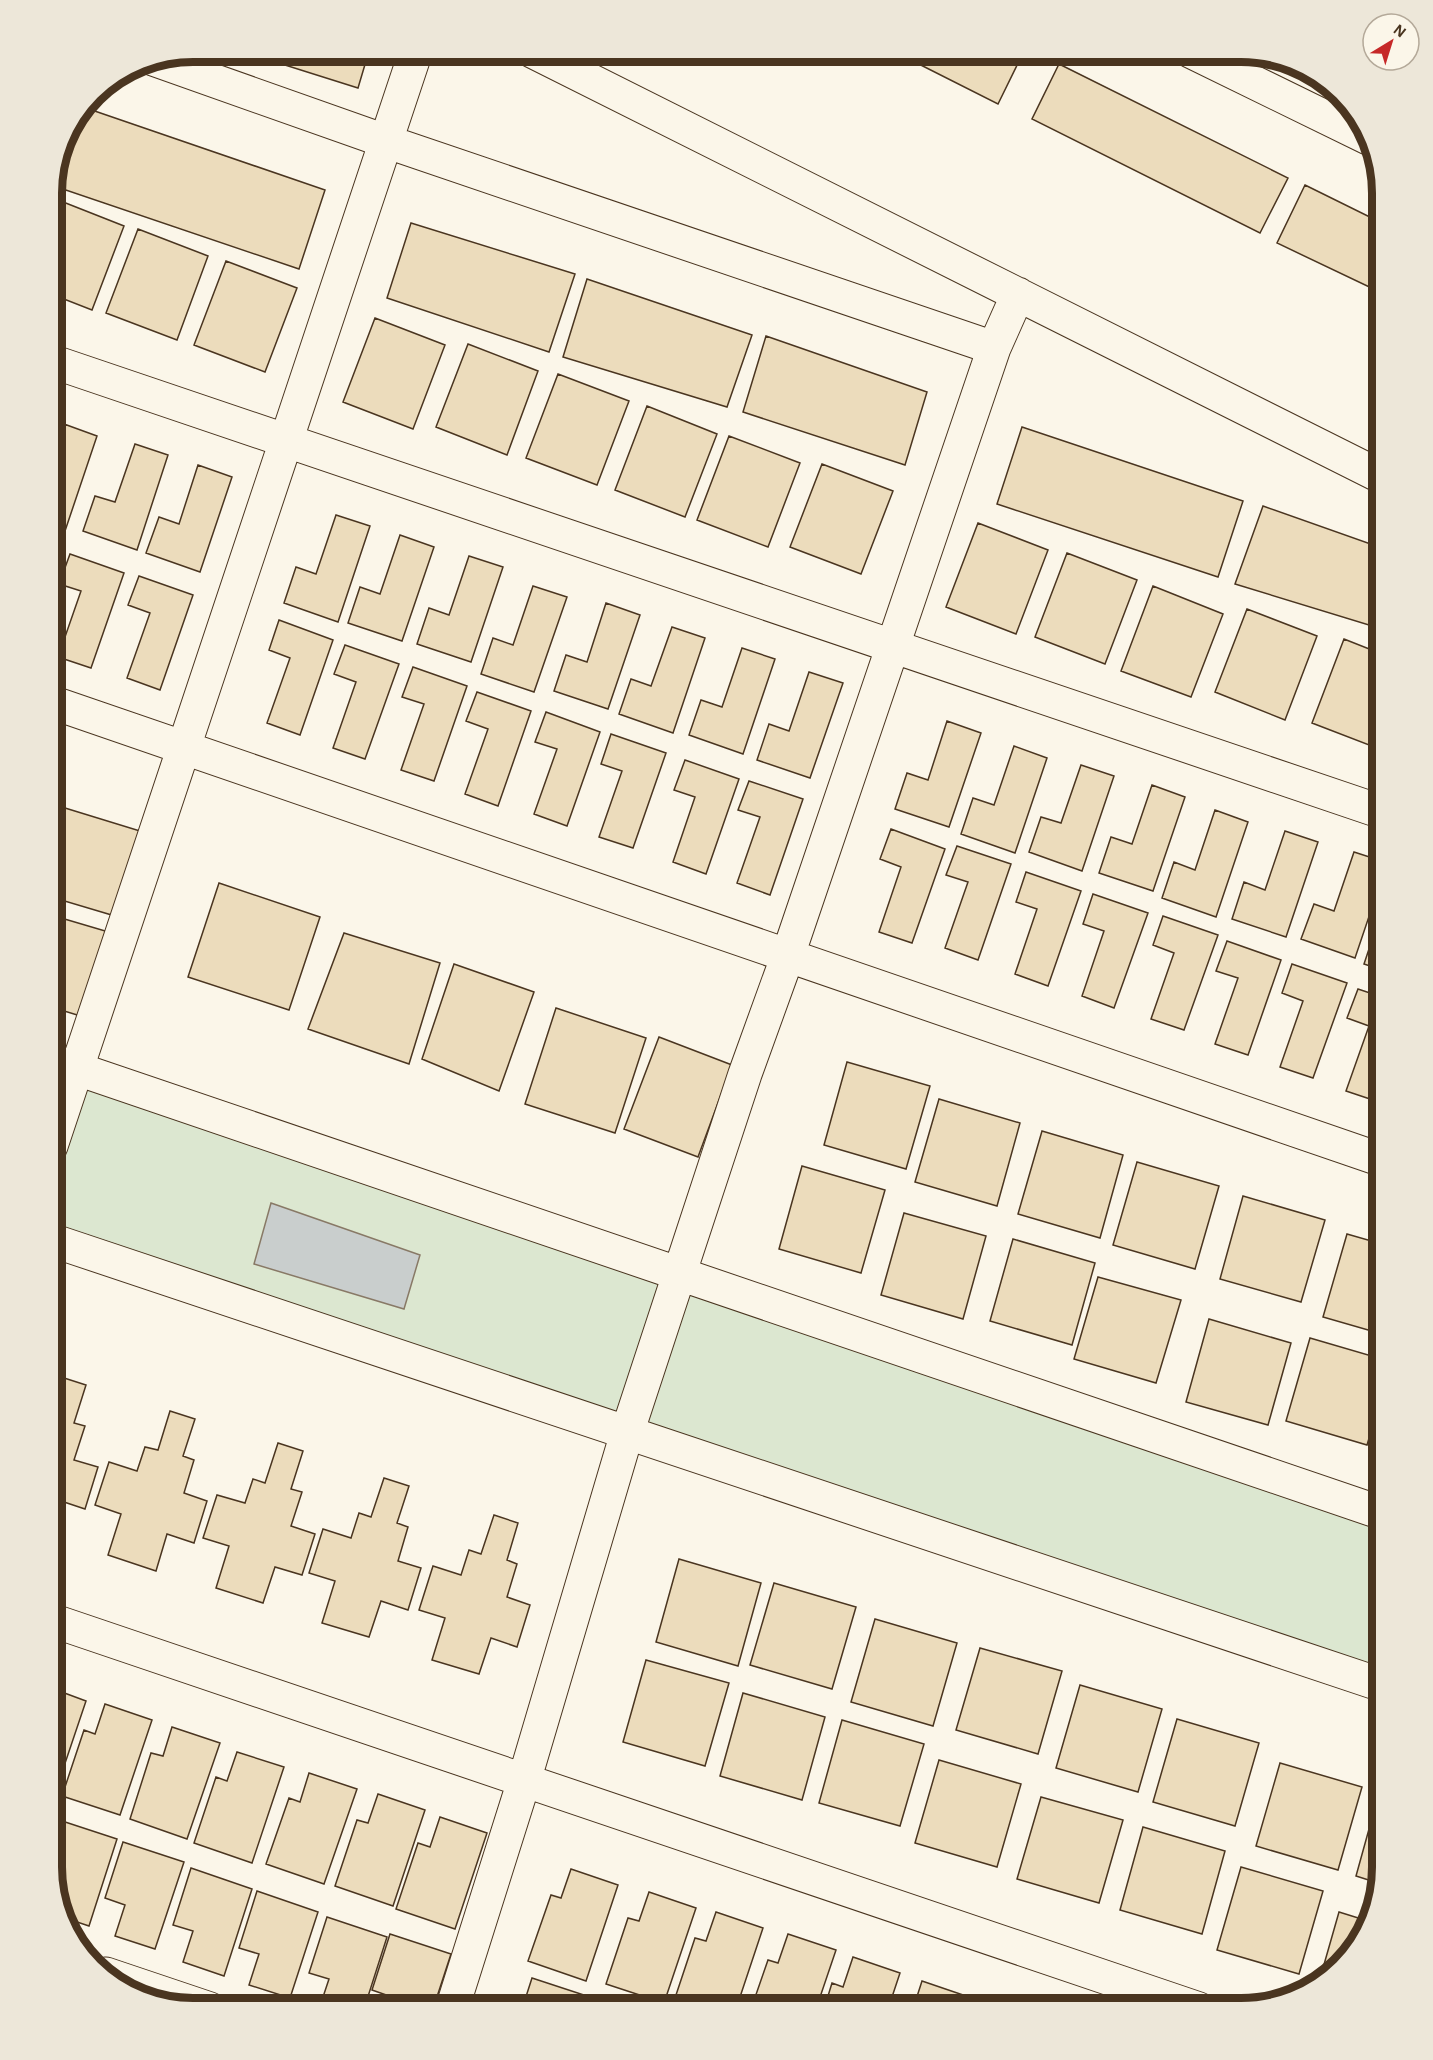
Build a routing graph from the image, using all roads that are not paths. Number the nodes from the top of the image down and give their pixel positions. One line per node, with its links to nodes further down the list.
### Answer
1 (412, 62): 6 (street)
2 (554, 62): 7 (street)
3 (1213, 62): 5 (street)
4 (167, 64): 6 (street)
5 (1357, 133)
6 (386, 141): 8 (street); 10 (street)
7 (1018, 294): 8 (street); 11 (street)
8 (994, 348): 12 (street)
9 (62, 365): 10 (street)
10 (286, 440): 12 (street); 14 (street)
11 (1372, 472)
12 (893, 646): 15 (street); 16 (street)
13 (62, 706): 14 (street)
14 (184, 748): 16 (street); 17 (street)
15 (1372, 809)
16 (788, 955): 18 (street); 20 (street)
17 (64, 1065): 20 (street)
18 (1372, 1157)
19 (62, 1244): 21 (street)
20 (680, 1274): 21 (street); 22 (street)
21 (627, 1433): 24 (street); 25 (street)
22 (1372, 1511)
23 (62, 1624): 25 (street)
24 (1372, 1682)
25 (524, 1781): 28 (street); 29 (street)
26 (130, 1982): 27 (street)
27 (174, 1997)
28 (455, 1998)
29 (1166, 1998)

